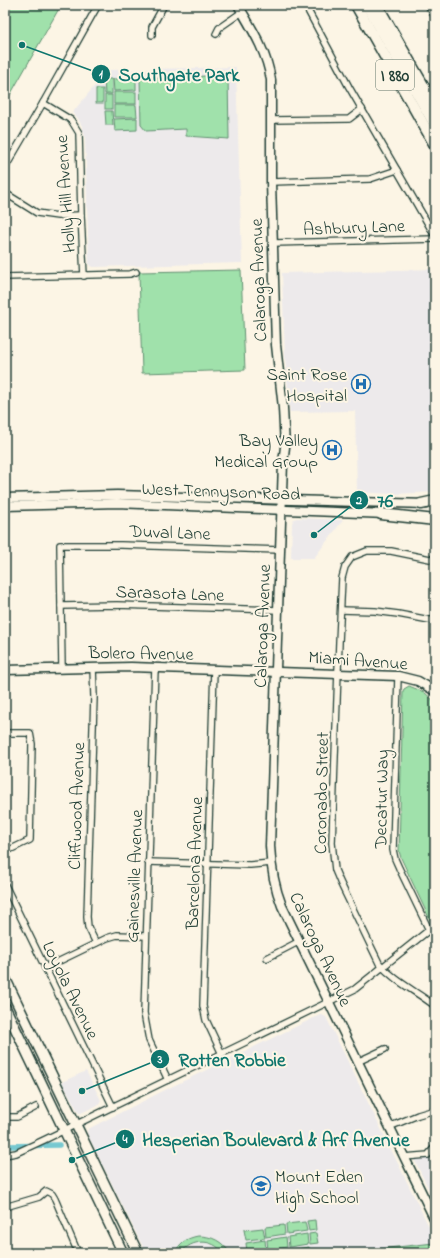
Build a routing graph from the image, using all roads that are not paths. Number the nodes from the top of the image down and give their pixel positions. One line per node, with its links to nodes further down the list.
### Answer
1 (98, 5): 13 (street)
2 (164, 5): 12 (street)
3 (305, 5): 15 (street)
4 (356, 5): 18 (highway, I 880)
5 (367, 5): 17 (highway, I 880)
6 (377, 5): 14 (highway, I 880)
7 (428, 5): 9 (street)
8 (240, 8): 11 (street); 16 (street, Calaroga Avenue)
9 (434, 10): 10 (street)
10 (435, 17)
11 (216, 34)
12 (152, 35)
13 (44, 103): 19 (street); 23 (street, Holly Hill Avenue)
14 (435, 106)
15 (362, 108): 16 (street); 20 (street)
16 (271, 120): 21 (street, Calaroga Avenue)
17 (435, 125)
18 (435, 145)
19 (5, 168)
20 (397, 170): 21 (street); 24 (street)
21 (271, 182): 26 (street, Calaroga Avenue)
22 (5, 193): 23 (street)
23 (81, 215): 28 (street, Holly Hill Avenue)
24 (435, 236)
25 (435, 239): 26 (street, Ashbury Lane)
26 (273, 243): 31 (street, Calaroga Avenue)
27 (136, 272): 28 (street)
28 (84, 276): 29 (street)
29 (5, 277)
30 (5, 498): 31 (street, West Tennyson Road)
31 (282, 500): 33 (street, West Tennyson Road); 35 (street, Calaroga Avenue)
32 (435, 503): 33 (highway)
33 (421, 504)
34 (5, 506): 35 (street, West Tennyson Road)
35 (281, 510): 36 (street, West Tennyson Road); 39 (street, Calaroga Avenue)
36 (380, 514): 37 (street, West Tennyson Road); 38 (highway)
37 (435, 515)
38 (435, 520)
39 (280, 550): 41 (street, Duval Lane); 42 (street, Calaroga Avenue)
40 (435, 560): 43 (street, Coronado Street)
41 (61, 606): 42 (street, Sarasota Lane); 46 (street)
42 (278, 610): 50 (street, Calaroga Avenue)
43 (341, 610): 44 (street); 51 (street, Coronado Street)
44 (435, 621)
45 (94, 667): 46 (street, Bolero Avenue); 47 (street, Bolero Avenue); 64 (street, Cliffwood Avenue)
46 (62, 668): 48 (street, Bolero Avenue)
47 (154, 668): 49 (street, Bolero Avenue); 56 (street, Gainesville Avenue)
48 (5, 670)
49 (214, 670): 50 (street, Bolero Avenue); 58 (street, Barcelona Avenue)
50 (276, 672): 51 (street, Miami Avenue); 57 (street, Calaroga Avenue)
51 (338, 674): 52 (street, Miami Avenue); 66 (street, Coronado Street)
52 (398, 676): 53 (street, Miami Avenue); 60 (street, Decatur Way)
53 (435, 691)
54 (5, 734): 55 (street)
55 (5, 852)
56 (148, 862): 58 (street); 62 (street, Gainesville Avenue)
57 (271, 863): 58 (street); 63 (street, Calaroga Avenue)
58 (208, 864): 73 (street, Barcelona Avenue)
59 (5, 885): 67 (street, Loyola Avenue)
60 (429, 930): 61 (street, Decatur Way); 66 (street)
61 (435, 935)
62 (146, 936): 64 (street); 75 (street, Gainesville Avenue)
63 (298, 942): 65 (street); 69 (street, Calaroga Avenue)
64 (96, 943): 67 (street)
65 (267, 958)
66 (383, 967): 69 (street); 70 (street, Coronado Street)
67 (45, 968): 77 (street, Loyola Avenue)
68 (5, 978): 80 (main road)
69 (328, 1002): 73 (street); 74 (street, Calaroga Avenue)
70 (435, 1006)
71 (5, 1007): 82 (main road)
72 (385, 1049): 74 (street)
73 (222, 1054): 75 (street)
74 (357, 1062): 81 (street, Calaroga Avenue)
75 (168, 1080): 77 (street)
76 (36, 1107): 79 (street)
77 (113, 1107): 80 (street)
78 (435, 1110): 81 (street)
79 (5, 1117)
80 (76, 1124): 82 (street); 92 (main road)
81 (389, 1127): 87 (street, Calaroga Avenue)
82 (65, 1130): 86 (street); 91 (main road)
83 (5, 1132): 84 (street)
84 (6, 1139)
85 (435, 1147): 87 (street)
86 (5, 1155)
87 (404, 1157): 89 (street, Calaroga Avenue)
88 (5, 1207): 90 (street)
89 (435, 1220)
90 (78, 1253)
91 (123, 1253)
92 (138, 1253)

